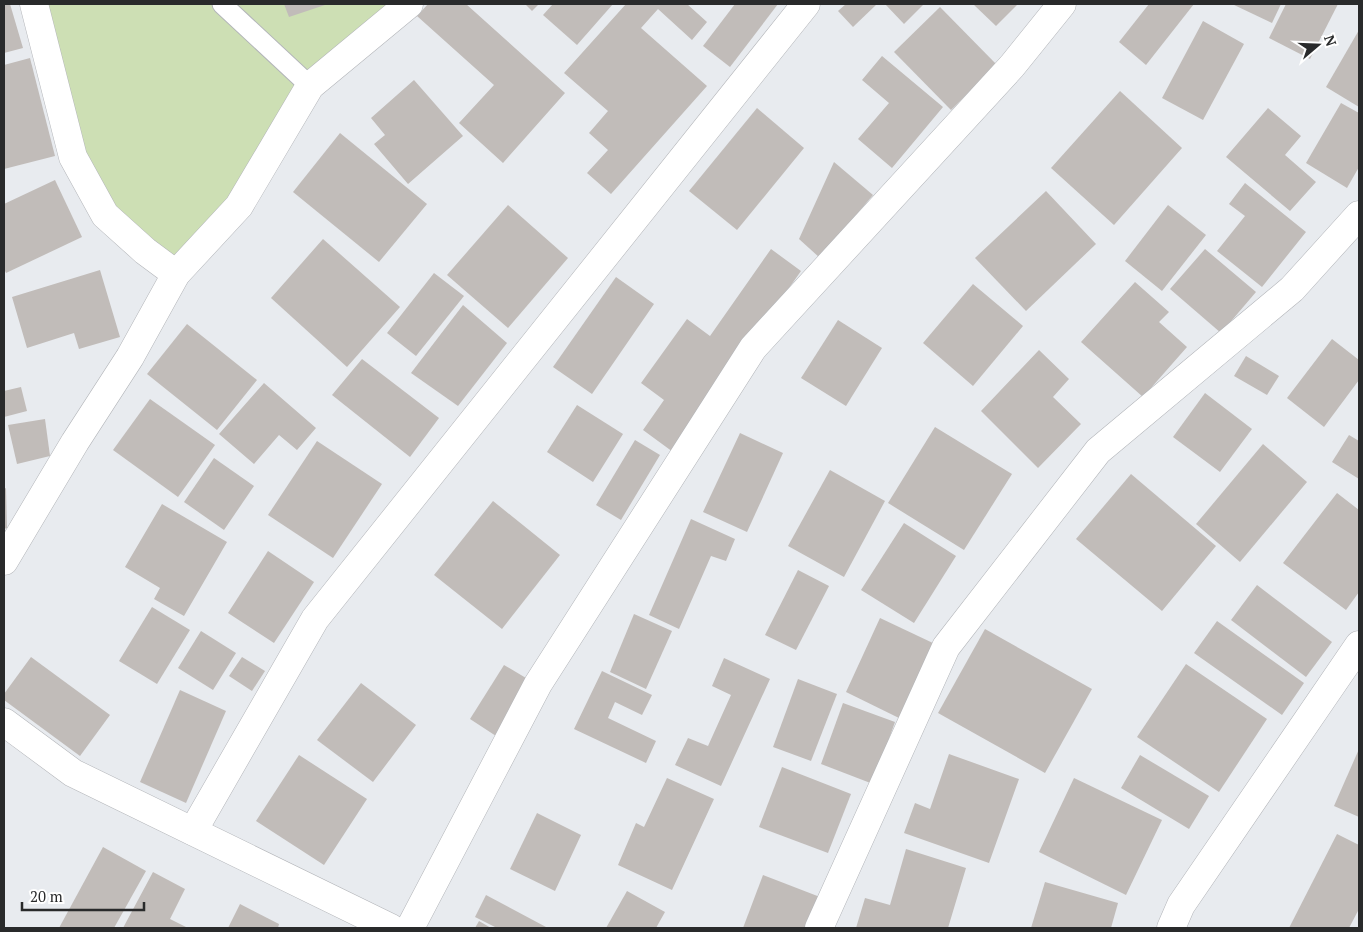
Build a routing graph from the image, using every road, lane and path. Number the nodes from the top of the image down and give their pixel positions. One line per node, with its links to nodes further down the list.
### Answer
1 (34, 4): 8 (street)
2 (222, 4): 6 (lane)
3 (409, 4): 6 (street)
4 (806, 4): 12 (street)
5 (1062, 4): 14 (street)
6 (310, 86): 8 (street)
7 (1359, 215): 15 (street)
8 (176, 274): 9 (street)
9 (4, 561)
10 (1359, 645): 16 (street)
11 (4, 722): 12 (street)
12 (193, 831): 13 (street)
13 (391, 928)
14 (410, 928)
15 (819, 928)
16 (1171, 928)

